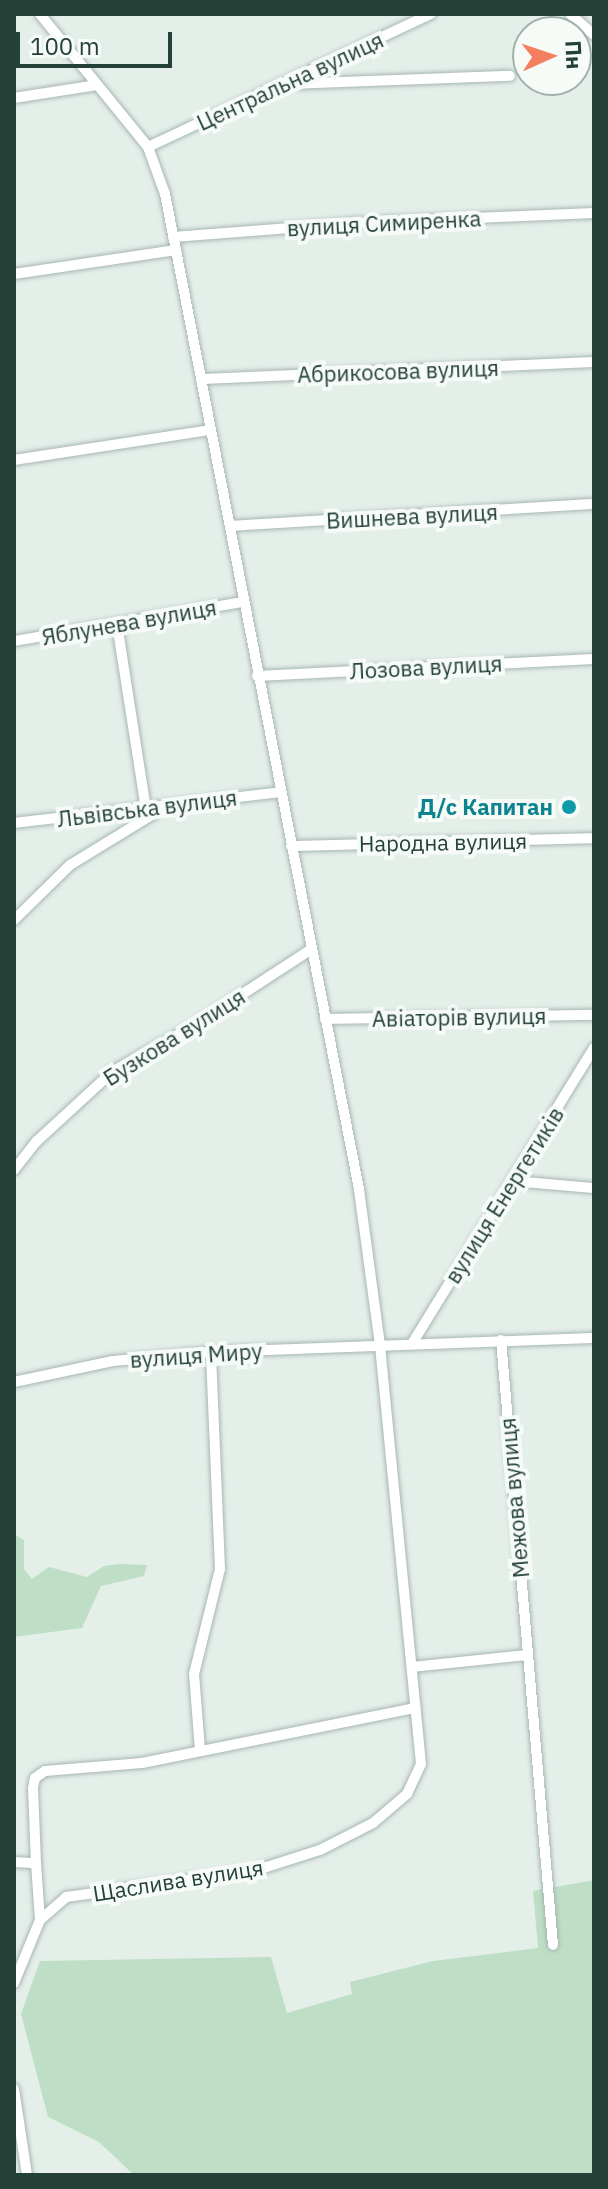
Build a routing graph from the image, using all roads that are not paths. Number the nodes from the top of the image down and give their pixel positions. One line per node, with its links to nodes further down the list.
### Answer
1 (40, 14): 7 (street, Щаслива вулиця)
2 (431, 14): 6 (street, Центральна вулиця)
3 (570, 14): 4 (street)
4 (594, 35)
5 (510, 76): 6 (street)
6 (284, 84): 9 (street, Центральна вулиця)
7 (97, 85): 8 (street); 9 (street, Щаслива вулиця)
8 (14, 98)
9 (148, 147): 11 (street, Щаслива вулиця)
10 (594, 213): 11 (street, вулиця Симиренка)
11 (173, 237): 12 (street, Щаслива вулиця)
12 (176, 250): 13 (street); 15 (street, Щаслива вулиця)
13 (14, 274)
14 (594, 362): 15 (street, Абрикосова вулиця)
15 (202, 379): 16 (street, Щаслива вулиця)
16 (211, 430): 17 (street); 19 (street, Щаслива вулиця)
17 (14, 460)
18 (594, 504): 19 (street, Вишнева вулиця)
19 (230, 526): 20 (street, Щаслива вулиця)
20 (243, 602): 21 (street, Яблунева вулиця); 24 (street, Щаслива вулиця)
21 (117, 624): 22 (street, Яблунева вулиця); 27 (street)
22 (14, 641)
23 (594, 659): 24 (street, Лозова вулиця)
24 (257, 676): 25 (street, Щаслива вулиця)
25 (280, 792): 26 (street, Львівська вулиця); 30 (street, Щаслива вулиця)
26 (161, 809): 27 (street, Львівська вулиця); 31 (street)
27 (146, 810): 28 (street, Львівська вулиця)
28 (14, 823)
29 (594, 838): 30 (street, Народна вулиця)
30 (291, 846): 32 (street, Щаслива вулиця)
31 (14, 920)
32 (310, 950): 34 (street, Щаслива вулиця); 36 (street, Бузкова вулиця)
33 (594, 1015): 34 (street, Авіаторів вулиця)
34 (325, 1019): 42 (street, Щаслива вулиця)
35 (594, 1048): 37 (street, вулиця Енергетиків)
36 (14, 1170)
37 (512, 1181): 38 (street); 41 (street, вулиця Енергетиків)
38 (594, 1188)
39 (594, 1338): 40 (street)
40 (501, 1340): 41 (street); 45 (street, Межова вулиця)
41 (413, 1342): 42 (street)
42 (380, 1345): 43 (street, вулиця Миру); 46 (street, Щаслива вулиця)
43 (211, 1352): 44 (street, вулиця Миру); 48 (street)
44 (14, 1382)
45 (526, 1655): 46 (street); 52 (street, Межова вулиця)
46 (412, 1667): 47 (street, Щаслива вулиця)
47 (416, 1708): 48 (street); 51 (street, Щаслива вулиця)
48 (200, 1750): 50 (street)
49 (14, 1862): 50 (street)
50 (36, 1863): 51 (street)
51 (40, 1920): 53 (street)
52 (553, 1945)
53 (14, 1983)
54 (14, 2089): 55 (street)
55 (27, 2175)

